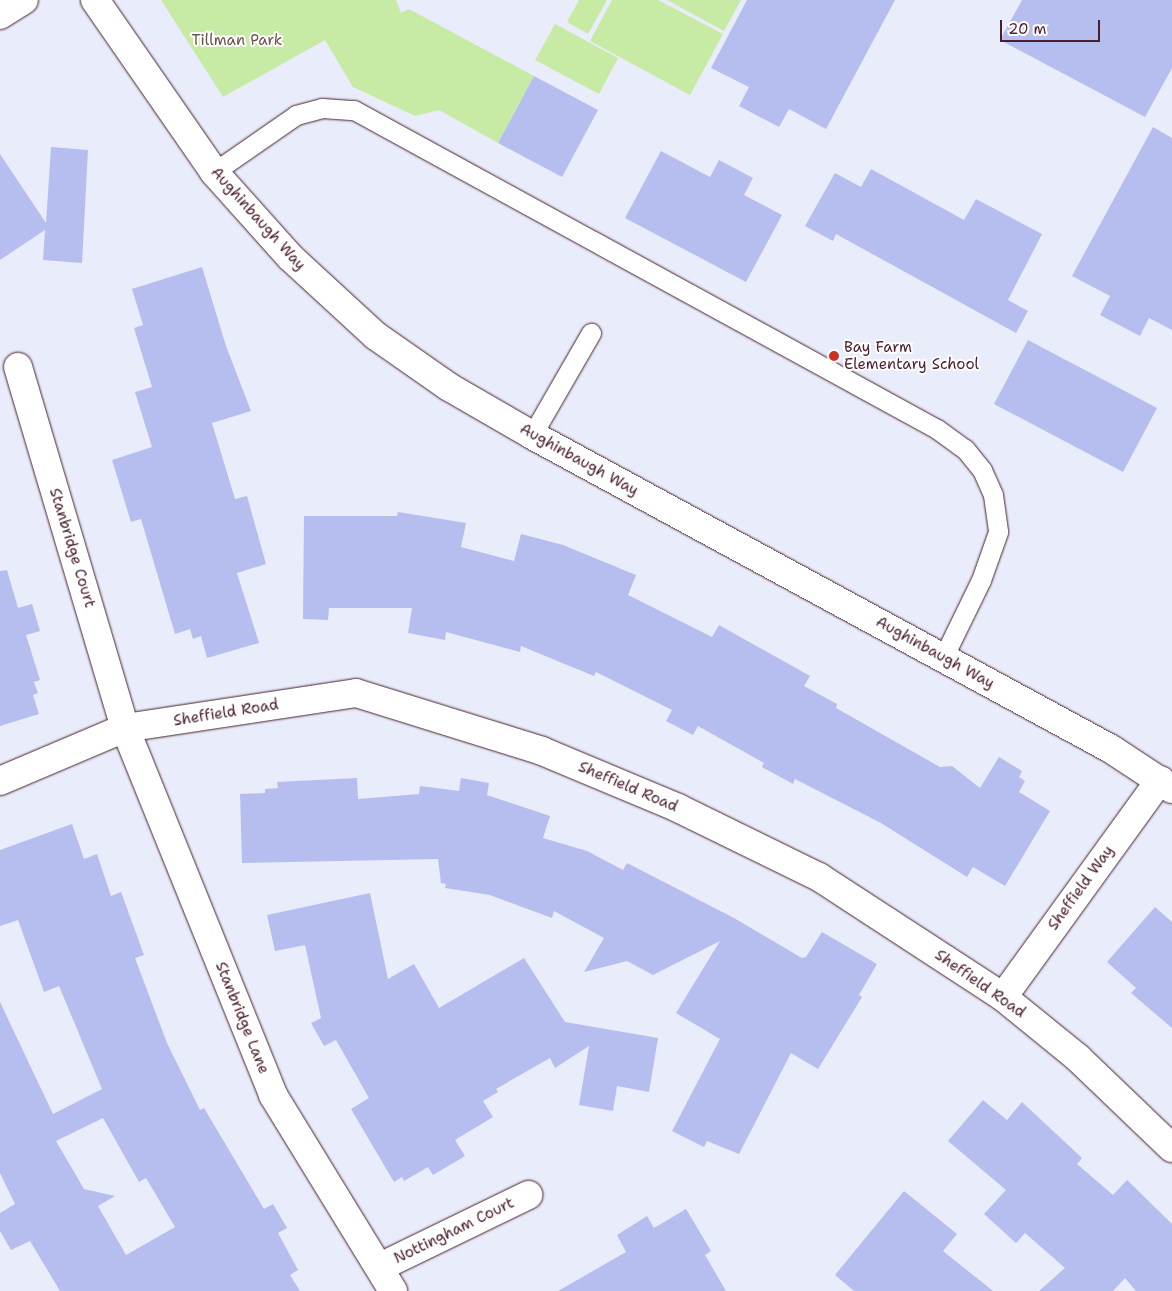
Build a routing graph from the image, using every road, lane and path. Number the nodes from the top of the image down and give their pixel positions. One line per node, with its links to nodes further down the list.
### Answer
1 (24, 0): 3 (street)
2 (95, 0): 4 (street, Aughinbaugh Way)
3 (0, 15)
4 (214, 172): 7 (street, Aughinbaugh Way); 8 (lane)
5 (590, 333): 7 (lane)
6 (18, 367): 9 (street, Stanbridge Court)
7 (532, 436): 8 (street, Aughinbaugh Way)
8 (943, 658): 11 (street, Aughinbaugh Way)
9 (126, 728): 10 (street, Sheffield Road); 12 (street, Sheffield Road); 15 (street, Stanbridge Lane)
10 (0, 781)
11 (1166, 784): 12 (street, Sheffield Way)
12 (1003, 997): 13 (street, Sheffield Road)
13 (1172, 1148)
14 (528, 1194): 15 (street, Nottingham Court)
15 (380, 1267): 16 (street, Stanbridge Lane)
16 (393, 1291)

